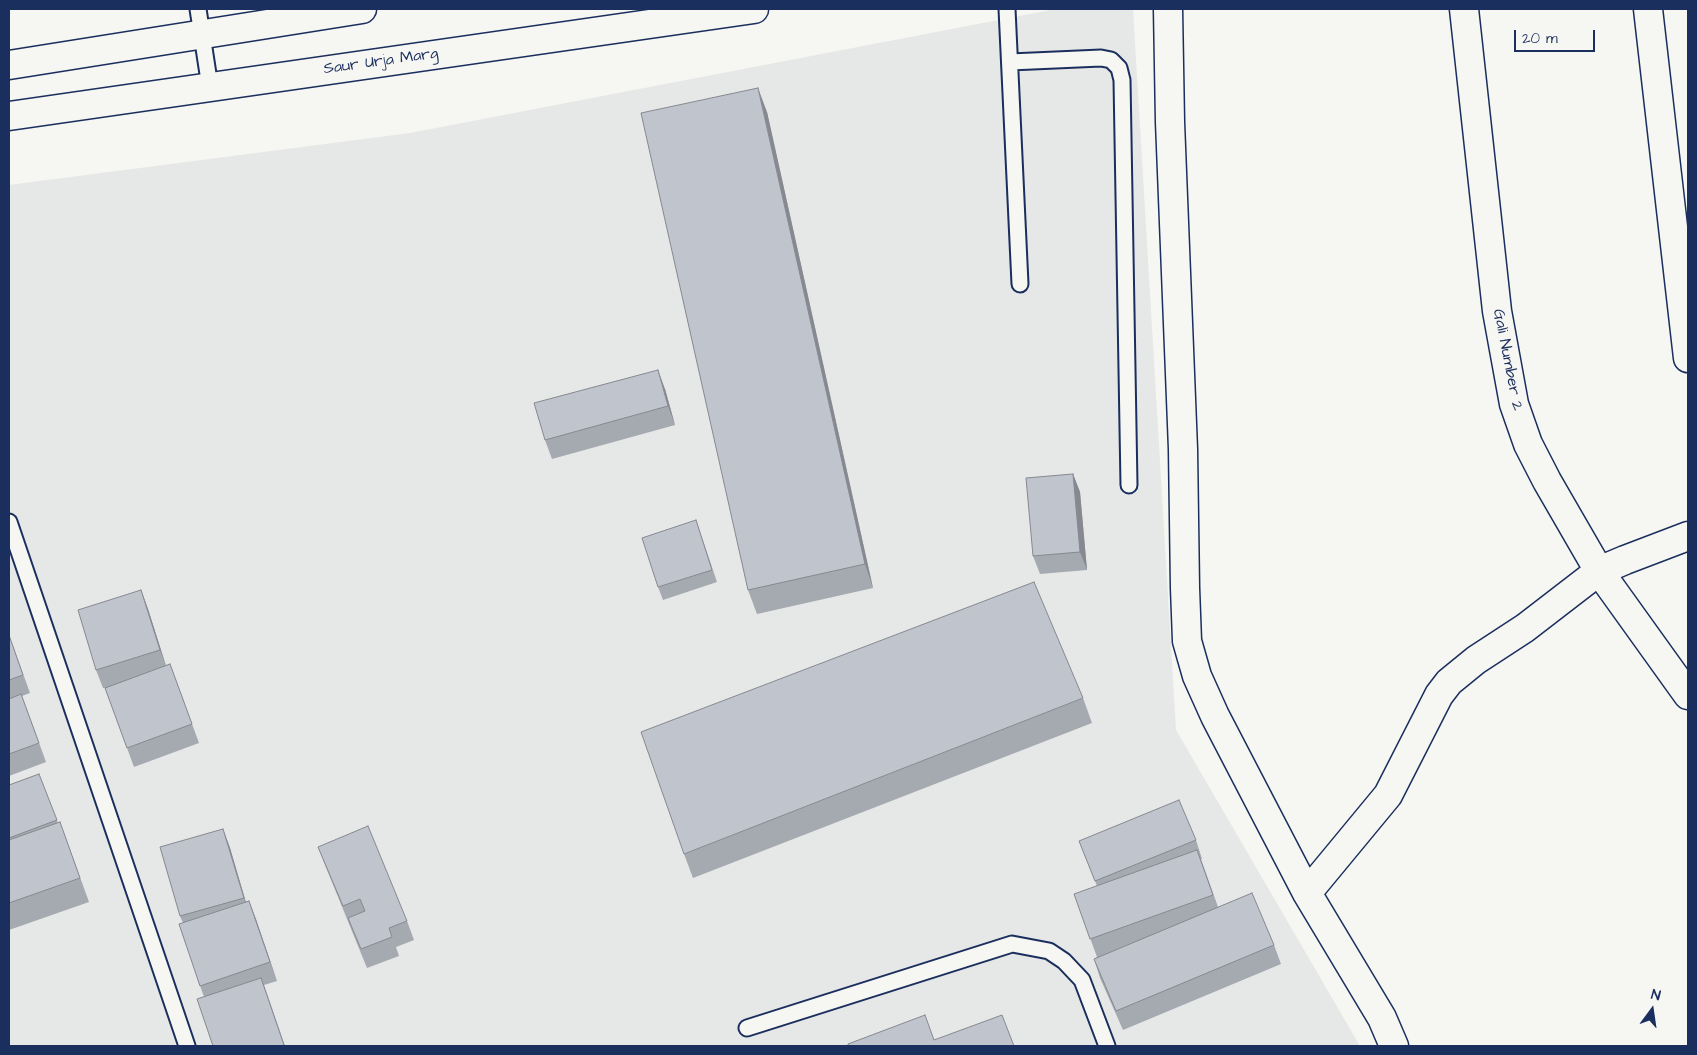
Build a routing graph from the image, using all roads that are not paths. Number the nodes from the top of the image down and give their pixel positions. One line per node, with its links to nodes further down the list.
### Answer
1 (362, 9): 7 (street)
2 (754, 9): 10 (street, Saur Urja Marg)
3 (1007, 9): 8 (lane)
4 (1168, 9): 19 (street)
5 (1464, 9): 17 (street, Gali Number 2)
6 (1648, 9): 13 (street)
7 (199, 21): 9 (street); 10 (lane)
8 (1010, 62): 12 (lane); 14 (lane)
9 (9, 65)
10 (210, 87): 11 (street, Saur Urja Marg)
11 (9, 116)
12 (1020, 284)
13 (1688, 358)
14 (1129, 485)
15 (9, 522): 21 (lane)
16 (1688, 536): 17 (street)
17 (1599, 571): 18 (street, Gali Number 2); 19 (street)
18 (1688, 695)
19 (1307, 894): 23 (street)
20 (747, 1028): 22 (lane)
21 (187, 1046)
22 (1107, 1046)
23 (1394, 1046)

